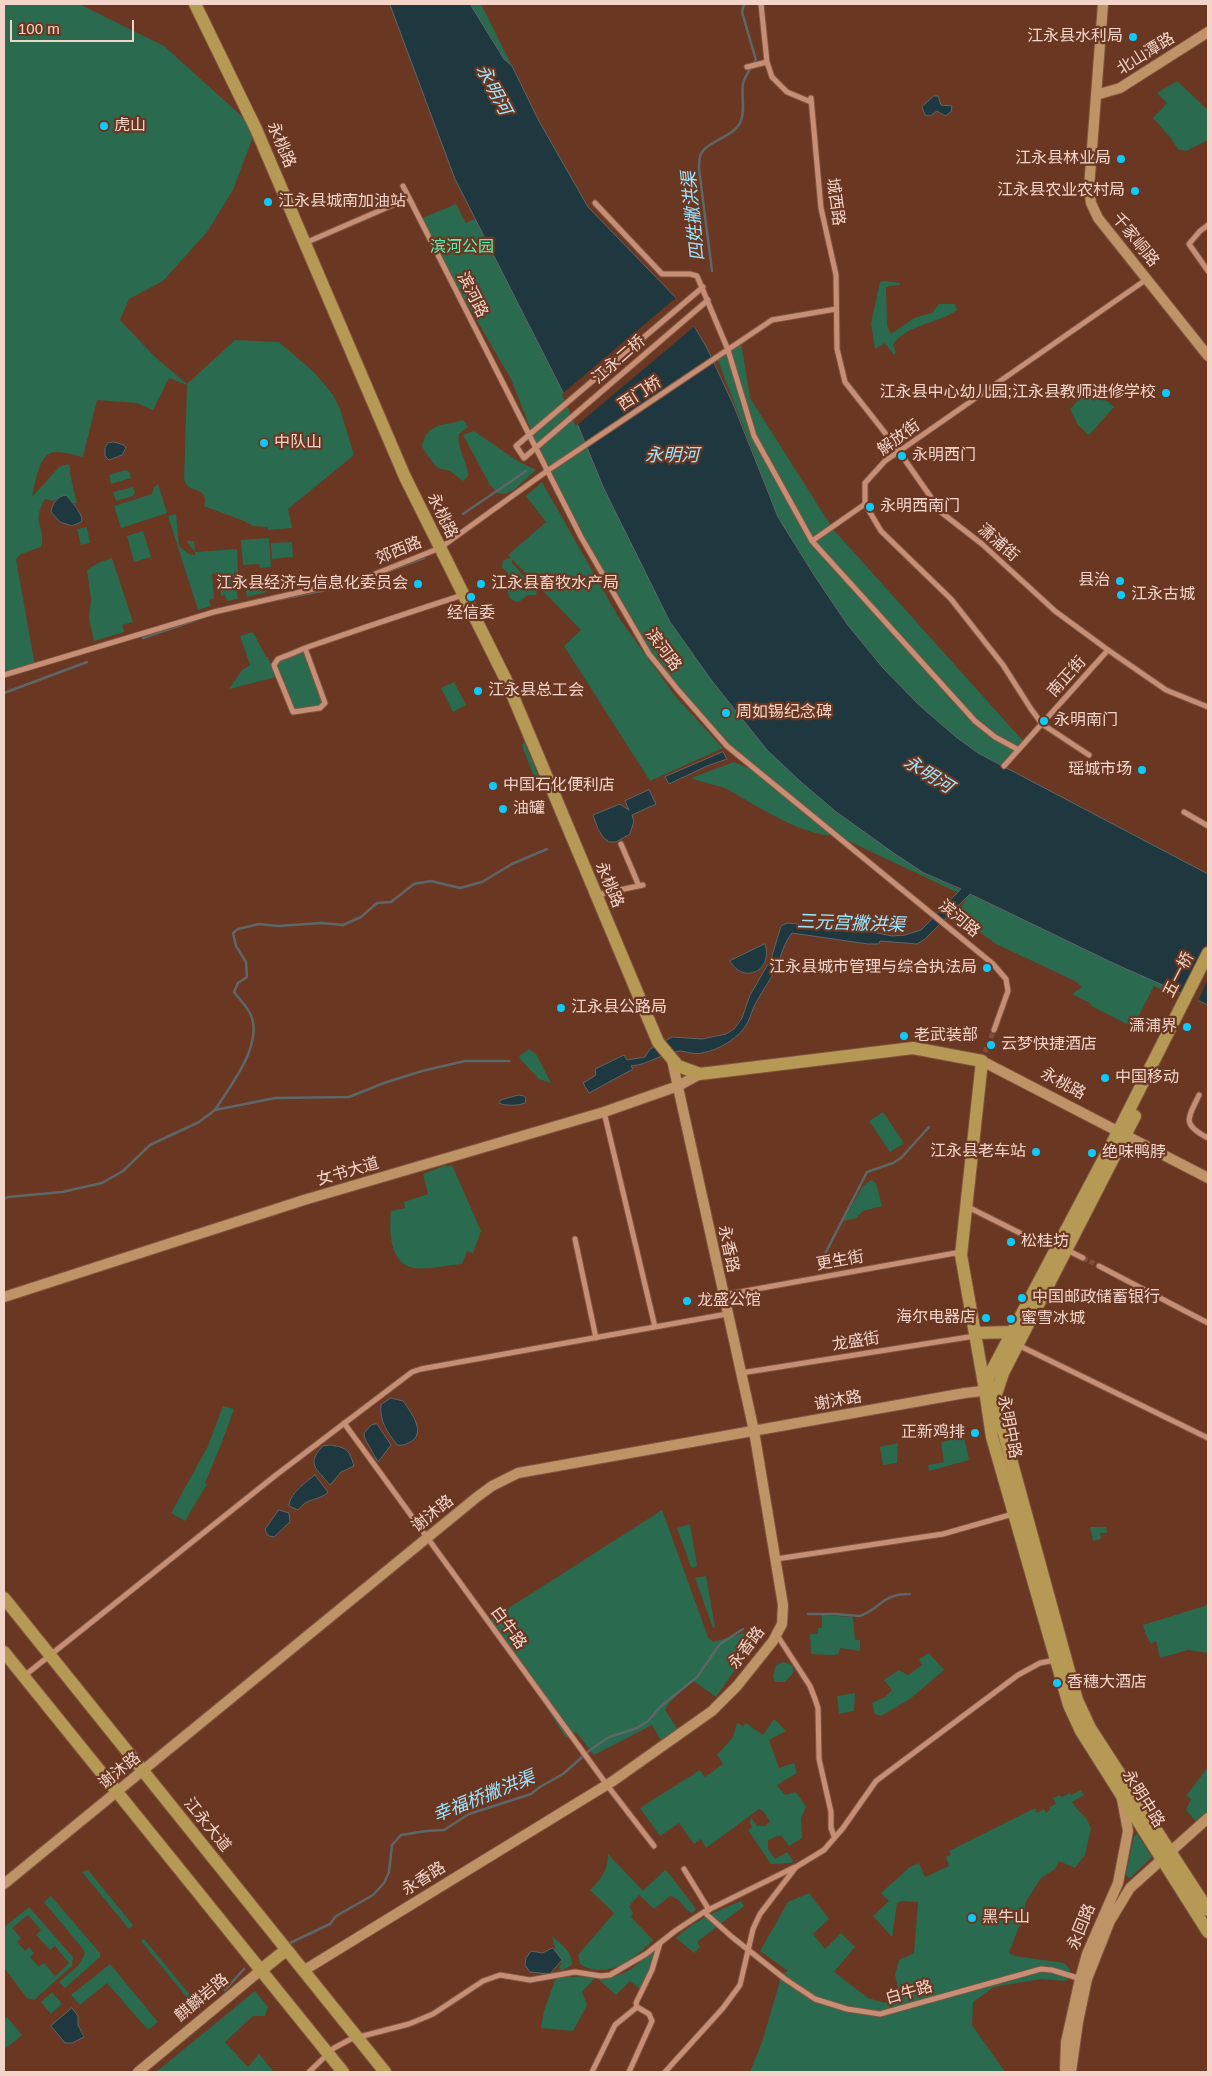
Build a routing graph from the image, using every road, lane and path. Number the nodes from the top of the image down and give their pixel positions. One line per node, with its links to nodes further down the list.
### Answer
1 (195, 4): 12 (main road, 永桃路)
2 (761, 4): 5 (street)
3 (1103, 4): 7 (main road, 千家峒路)
4 (1208, 32): 7 (main road, 北山潭路)
5 (767, 62): 6 (street); 19 (street, 城西路)
6 (747, 67)
7 (1096, 95): 16 (main road, 千家峒路)
8 (403, 186): 9 (street, 滨河路)
9 (409, 198): 12 (street); 22 (street, 滨河路)
10 (595, 203): 17 (street)
11 (1208, 225): 14 (street)
12 (305, 243): 29 (main road, 永桃路)
13 (1208, 260): 14 (street)
14 (1203, 264): 15 (street)
15 (1208, 270)
16 (1147, 279): 21 (main road, 千家峒路); 25 (street, 解放街)
17 (703, 287): 18 (street); 22 (street, 江永二桥)
18 (708, 300): 20 (street); 23 (street, 江永二桥)
19 (836, 310): 20 (street, 西门桥); 25 (street, 潇浦街)
20 (728, 350): 24 (street, 西门桥); 28 (street)
21 (1208, 356)
22 (529, 435): 23 (street, 滨河路); 23 (street)
23 (535, 448): 26 (street, 滨河路)
24 (576, 450): 26 (street, 郊西路)
25 (900, 452): 27 (street, 解放街); 32 (street, 潇浦街)
26 (546, 470): 29 (street, 郊西路); 46 (street, 滨河路)
27 (864, 504): 28 (street); 35 (street)
28 (812, 540): 36 (street)
29 (440, 548): 30 (main road, 永桃路); 33 (street, 郊西路)
30 (464, 594): 31 (street); 42 (main road, 永桃路)
31 (305, 648): 31 (street)
32 (1108, 650): 34 (street, 潇浦街); 35 (street, 南正街)
33 (4, 675)
34 (1208, 706)
35 (1042, 724): 36 (street, 南正街); 37 (street)
36 (1017, 749): 38 (street, 南正街)
37 (1089, 755)
38 (1004, 766)
39 (1184, 812): 40 (street)
40 (1208, 826)
41 (621, 844): 42 (street)
42 (596, 895): 48 (main road, 永桃路)
43 (1208, 953): 45 (main road, 五一桥)
44 (1208, 968): 45 (main road, 五一桥)
45 (1182, 1014): 53 (main road, 永明中路)
46 (994, 1030)
47 (983, 1058): 49 (main road, 永桃路); 53 (main road, 永桃路); 56 (main road)
48 (672, 1060): 49 (main road); 50 (main road, 永香路)
49 (694, 1072): 50 (main road, 女书大道)
50 (678, 1086): 52 (main road, 女书大道); 63 (main road, 永香路)
51 (1200, 1094): 54 (street)
52 (604, 1112): 64 (main road, 女书大道); 67 (street)
53 (1122, 1134): 55 (main road, 永桃路); 59 (main road, 永明中路)
54 (1208, 1138)
55 (1208, 1178)
56 (966, 1207): 58 (street); 60 (main road)
57 (575, 1239): 70 (street)
58 (1032, 1239)
59 (1057, 1249): 61 (street); 68 (main road, 永明中路); 71 (main road, 永明中路)
60 (961, 1252): 63 (street, 更生街); 69 (main road)
61 (1083, 1258)
62 (1099, 1266): 66 (street)
63 (723, 1295): 65 (main road, 永香路)
64 (4, 1297)
65 (727, 1314): 67 (street); 74 (main road, 永香路)
66 (1208, 1323)
67 (655, 1327): 70 (street)
68 (1012, 1332): 69 (main road); 73 (main road, 永明中路)
69 (976, 1334): 72 (main road); 74 (street, 龙盛街)
70 (596, 1338): 78 (street)
71 (1018, 1344): 73 (main road, 永明中路); 80 (street)
72 (981, 1361): 73 (main road); 75 (main road); 76 (main road)
73 (999, 1369): 75 (main road, 永明中路); 77 (main road)
74 (741, 1373): 79 (main road, 永香路)
75 (985, 1390): 76 (main road, 谢沐路); 77 (main road, 永明中路)
76 (965, 1393): 77 (main road); 79 (main road, 谢沐路)
77 (994, 1414): 81 (main road, 永明中路); 97 (main road, 永明中路)
78 (344, 1423): 82 (street, 白牛路); 87 (street)
79 (754, 1431): 82 (main road, 谢沐路); 83 (main road, 永香路)
80 (1208, 1438)
81 (1014, 1514): 83 (street); 88 (main road, 永明中路)
82 (428, 1538): 90 (main road, 谢沐路); 91 (street, 白牛路)
83 (776, 1559): 85 (main road, 永香路)
84 (4, 1598): 87 (main road, 江永大道)
85 (777, 1635): 91 (main road, 永香路); 95 (street)
86 (4, 1652): 89 (main road)
87 (49, 1655): 89 (street); 90 (main road, 江永大道)
88 (1056, 1660): 93 (main road, 永明中路); 95 (street)
89 (23, 1676): 92 (main road)
90 (143, 1772): 92 (main road, 谢沐路); 106 (main road, 江永大道)
91 (607, 1785): 96 (street, 白牛路); 109 (main road, 永香路)
92 (117, 1792): 100 (main road, 谢沐路); 108 (main road)
93 (1122, 1795): 97 (main road, 永明中路); 101 (main road, 永回路)
94 (1208, 1818): 97 (main road)
95 (834, 1836): 98 (street)
96 (654, 1846)
97 (1163, 1855): 101 (main road); 102 (main road); 104 (main road); 110 (main road, 永回路)
98 (796, 1867): 103 (street); 107 (street)
99 (684, 1869): 103 (street, 白牛路)
100 (4, 1884)
101 (1108, 1905): 110 (main road, 永回路)
102 (1208, 1910)
103 (707, 1911): 105 (street); 107 (street, 白牛路)
104 (1208, 1932)
105 (661, 1942): 111 (street); 112 (street)
106 (286, 1950): 108 (main road, 麒麟岩路); 109 (main road, 江永大道)
107 (748, 1950): 110 (street, 白牛路); 120 (street)
108 (261, 1970): 113 (main road); 114 (main road, 麒麟岩路)
109 (303, 1971): 112 (main road, 江永大道)
110 (1083, 1980): 121 (main road, 永回路); 122 (main road, 永回路)
111 (637, 2007): 118 (street); 119 (street)
112 (357, 2038): 113 (street); 117 (main road, 江永大道)
113 (328, 2054): 115 (street); 116 (main road)
114 (138, 2072)
115 (309, 2072)
116 (343, 2072)
117 (385, 2072)
118 (592, 2072)
119 (629, 2072)
120 (666, 2072)
121 (1065, 2072)
122 (1071, 2072)

